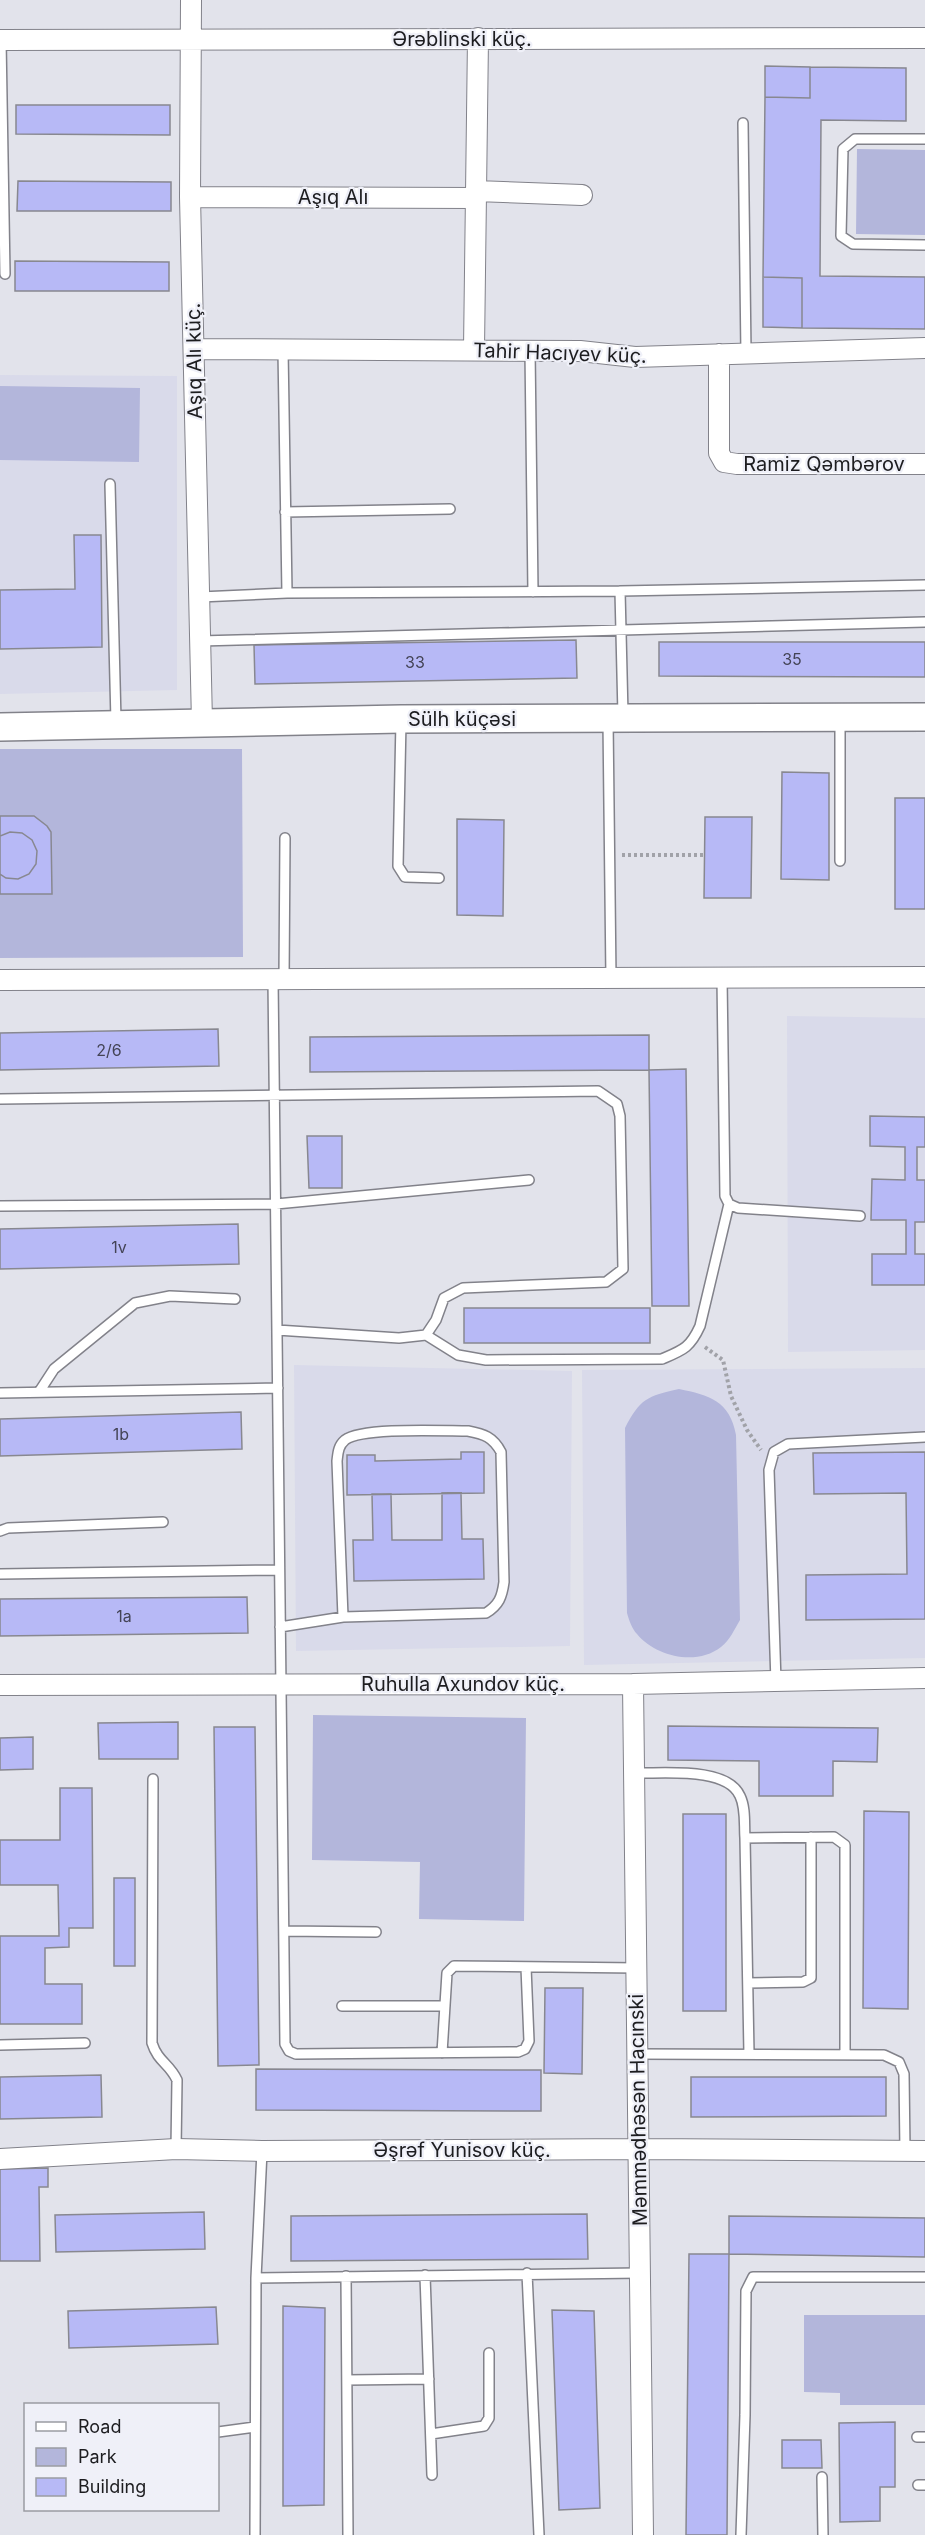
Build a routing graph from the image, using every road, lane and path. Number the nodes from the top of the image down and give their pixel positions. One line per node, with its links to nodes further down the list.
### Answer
1 (191, 0): 4 (street, Aşıq Alı küç.)
2 (478, 38): 3 (street, Ərəblinski küç.); 4 (street, Ərəblinski küç.); 8 (street)
3 (925, 38)
4 (192, 39): 5 (street, Ərəblinski küç.); 10 (street, Aşıq Alı küç.)
5 (1, 40): 12 (lane)
6 (743, 123): 18 (lane)
7 (925, 139): 11 (lane)
8 (476, 194): 9 (street, Aşıq Alı); 10 (street, Aşıq Alı); 15 (street)
9 (582, 195)
10 (190, 197): 14 (street, Aşıq Alı küç.)
11 (925, 245)
12 (5, 274)
13 (925, 348): 18 (street, Tahir Hacıyev küç.)
14 (194, 349): 16 (street, Tahir Hacıyev küç.); 28 (street, Aşıq Alı küç.)
15 (474, 349): 16 (street, Tahir Hacıyev küç.); 17 (street, Tahir Hacıyev küç.)
16 (283, 350): 23 (lane)
17 (530, 350): 19 (street, Tahir Hacıyev küç.); 26 (lane)
18 (746, 352): 19 (street, Tahir Hacıyev küç.)
19 (719, 354): 20 (street, Ramiz Qəmbərov)
20 (925, 464)
21 (110, 484): 37 (lane)
22 (450, 509): 23 (lane)
23 (285, 512): 27 (lane)
24 (925, 585): 25 (lane)
25 (620, 591): 26 (lane); 30 (lane)
26 (533, 592): 27 (lane)
27 (287, 593): 28 (lane)
28 (200, 597): 31 (street, Aşıq Alı küç.)
29 (925, 622): 30 (lane)
30 (621, 631): 31 (lane); 35 (lane)
31 (200, 641): 36 (street, Aşıq Alı küç.)
32 (925, 717): 33 (street, Sülh küçəsi)
33 (840, 718): 35 (street, Sülh küçəsi); 42 (lane)
34 (401, 719): 35 (street, Sülh küçəsi); 36 (street, Sülh küçəsi); 43 (lane)
35 (615, 719): 40 (lane)
36 (202, 722): 37 (street, Sülh küçəsi)
37 (116, 724): 38 (street, Sülh küçəsi)
38 (0, 727)
39 (285, 838): 46 (lane)
40 (609, 855): 41 (path); 47 (lane)
41 (705, 855)
42 (840, 861)
43 (439, 879)
44 (925, 977): 45 (street)
45 (722, 978): 47 (street); 53 (lane)
46 (279, 979): 47 (street); 48 (street); 49 (lane)
47 (611, 979)
48 (0, 980)
49 (274, 1095): 50 (lane); 52 (lane); 58 (lane)
50 (0, 1099)
51 (529, 1180): 52 (lane)
52 (276, 1204): 54 (lane); 57 (lane)
53 (729, 1204): 55 (lane); 59 (lane)
54 (0, 1206)
55 (860, 1216)
56 (235, 1299): 61 (lane)
57 (277, 1330): 58 (lane); 60 (lane)
58 (426, 1335): 59 (lane)
59 (694, 1340): 64 (path)
60 (278, 1388): 61 (lane); 67 (lane)
61 (39, 1392): 62 (lane)
62 (0, 1393)
63 (925, 1437): 64 (lane)
64 (774, 1452): 72 (lane)
65 (163, 1522): 66 (lane)
66 (0, 1531)
67 (279, 1570): 68 (lane); 70 (lane)
68 (0, 1574)
69 (343, 1617): 69 (lane); 70 (lane)
70 (280, 1627): 75 (lane)
71 (925, 1678): 72 (street, Ruhulla Axundov küç.)
72 (776, 1682): 73 (street, Ruhulla Axundov küç.)
73 (633, 1684): 75 (street, Ruhulla Axundov küç.); 76 (street, Məmmədhəsən Hacınski)
74 (0, 1685): 75 (street, Ruhulla Axundov küç.)
75 (281, 1685): 80 (lane)
76 (634, 1773): 79 (lane); 83 (street, Məmmədhəsən Hacınski)
77 (153, 1779): 93 (lane)
78 (811, 1837): 79 (lane); 84 (lane); 92 (lane)
79 (745, 1838): 84 (lane)
80 (284, 1931): 81 (lane); 89 (lane)
81 (376, 1932)
82 (526, 1967): 83 (lane); 86 (lane); 89 (lane)
83 (637, 1968): 90 (street, Məmmədhəsən Hacınski)
84 (747, 1983): 91 (lane)
85 (342, 2006): 86 (lane)
86 (445, 2006): 89 (lane)
87 (85, 2043): 88 (lane)
88 (0, 2045)
89 (442, 2053)
90 (637, 2054): 91 (lane); 94 (street, Məmmədhəsən Hacınski)
91 (749, 2054): 92 (lane)
92 (845, 2054): 96 (lane)
93 (176, 2149): 95 (street, Əşrəf Yunisov küç.); 98 (street, Əşrəf Yunisov küç.)
94 (639, 2149): 95 (street, Əşrəf Yunisov küç.); 96 (street, Əşrəf Yunisov küç.); 100 (street, Məmmədhəsən Hacınski)
95 (262, 2151): 104 (lane)
96 (905, 2151): 97 (street, Əşrəf Yunisov küç.)
97 (925, 2151)
98 (0, 2159)
99 (527, 2273): 100 (lane); 102 (lane); 115 (lane)
100 (640, 2273): 116 (street, Məmmədhəsən Hacınski)
101 (346, 2276): 102 (lane); 104 (lane); 107 (lane)
102 (425, 2276): 106 (lane)
103 (925, 2277): 117 (lane)
104 (256, 2278): 108 (lane)
105 (489, 2354): 110 (lane)
106 (429, 2379): 107 (lane); 110 (lane)
107 (347, 2380): 114 (lane)
108 (255, 2427): 109 (lane); 113 (lane)
109 (219, 2432)
110 (431, 2434): 111 (lane)
111 (432, 2475)
112 (822, 2477): 118 (lane)
113 (255, 2535)
114 (348, 2535)
115 (539, 2535)
116 (643, 2535)
117 (741, 2535)
118 (823, 2535)

